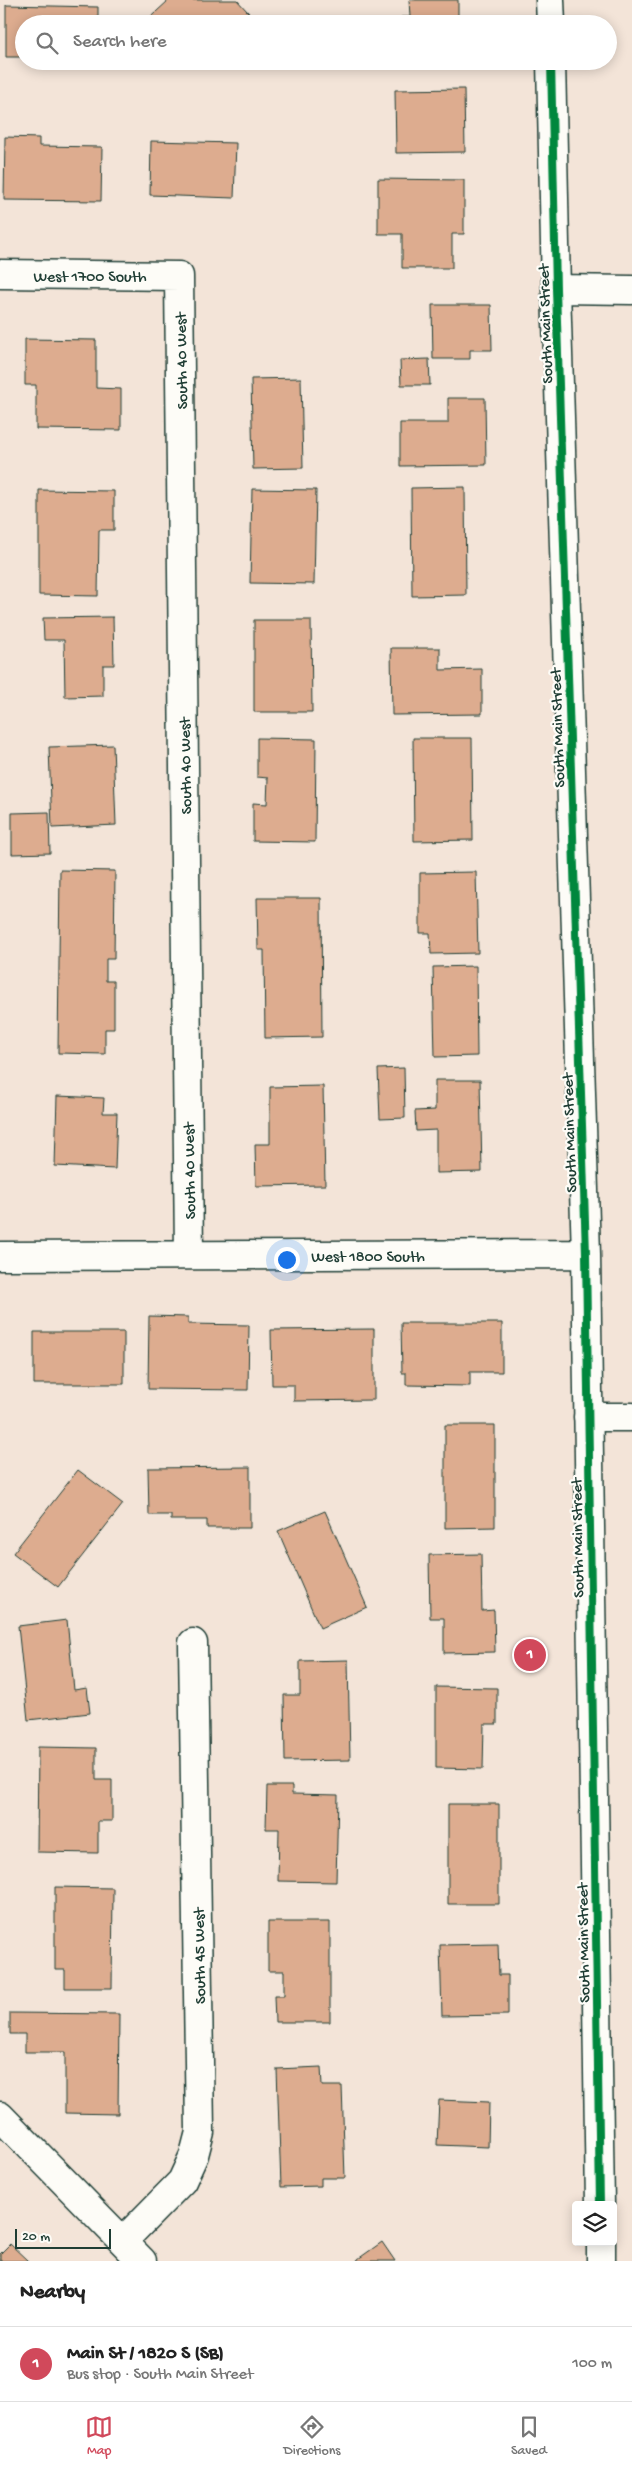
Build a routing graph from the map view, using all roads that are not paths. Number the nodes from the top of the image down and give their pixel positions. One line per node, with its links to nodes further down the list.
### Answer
1 (550, 0): 2 (street)
2 (550, 15)
3 (551, 70): 6 (street, South Main Street)
4 (0, 274): 5 (street, West 1700 South)
5 (179, 276): 9 (street, South 40 West)
6 (556, 289): 7 (street); 8 (street, South Main Street)
7 (632, 290)
8 (586, 1254): 9 (street, West 1800 South); 11 (street, South Main Street)
9 (189, 1255): 10 (street, West 1800 South)
10 (0, 1256)
11 (588, 1417): 12 (street); 15 (street, South Main Street)
12 (632, 1417)
13 (193, 1643): 16 (street, South 45 West)
14 (0, 2116): 16 (street)
15 (600, 2201)
16 (122, 2241): 18 (street)
17 (601, 2246): 19 (street)
18 (142, 2261)
19 (601, 2261)

